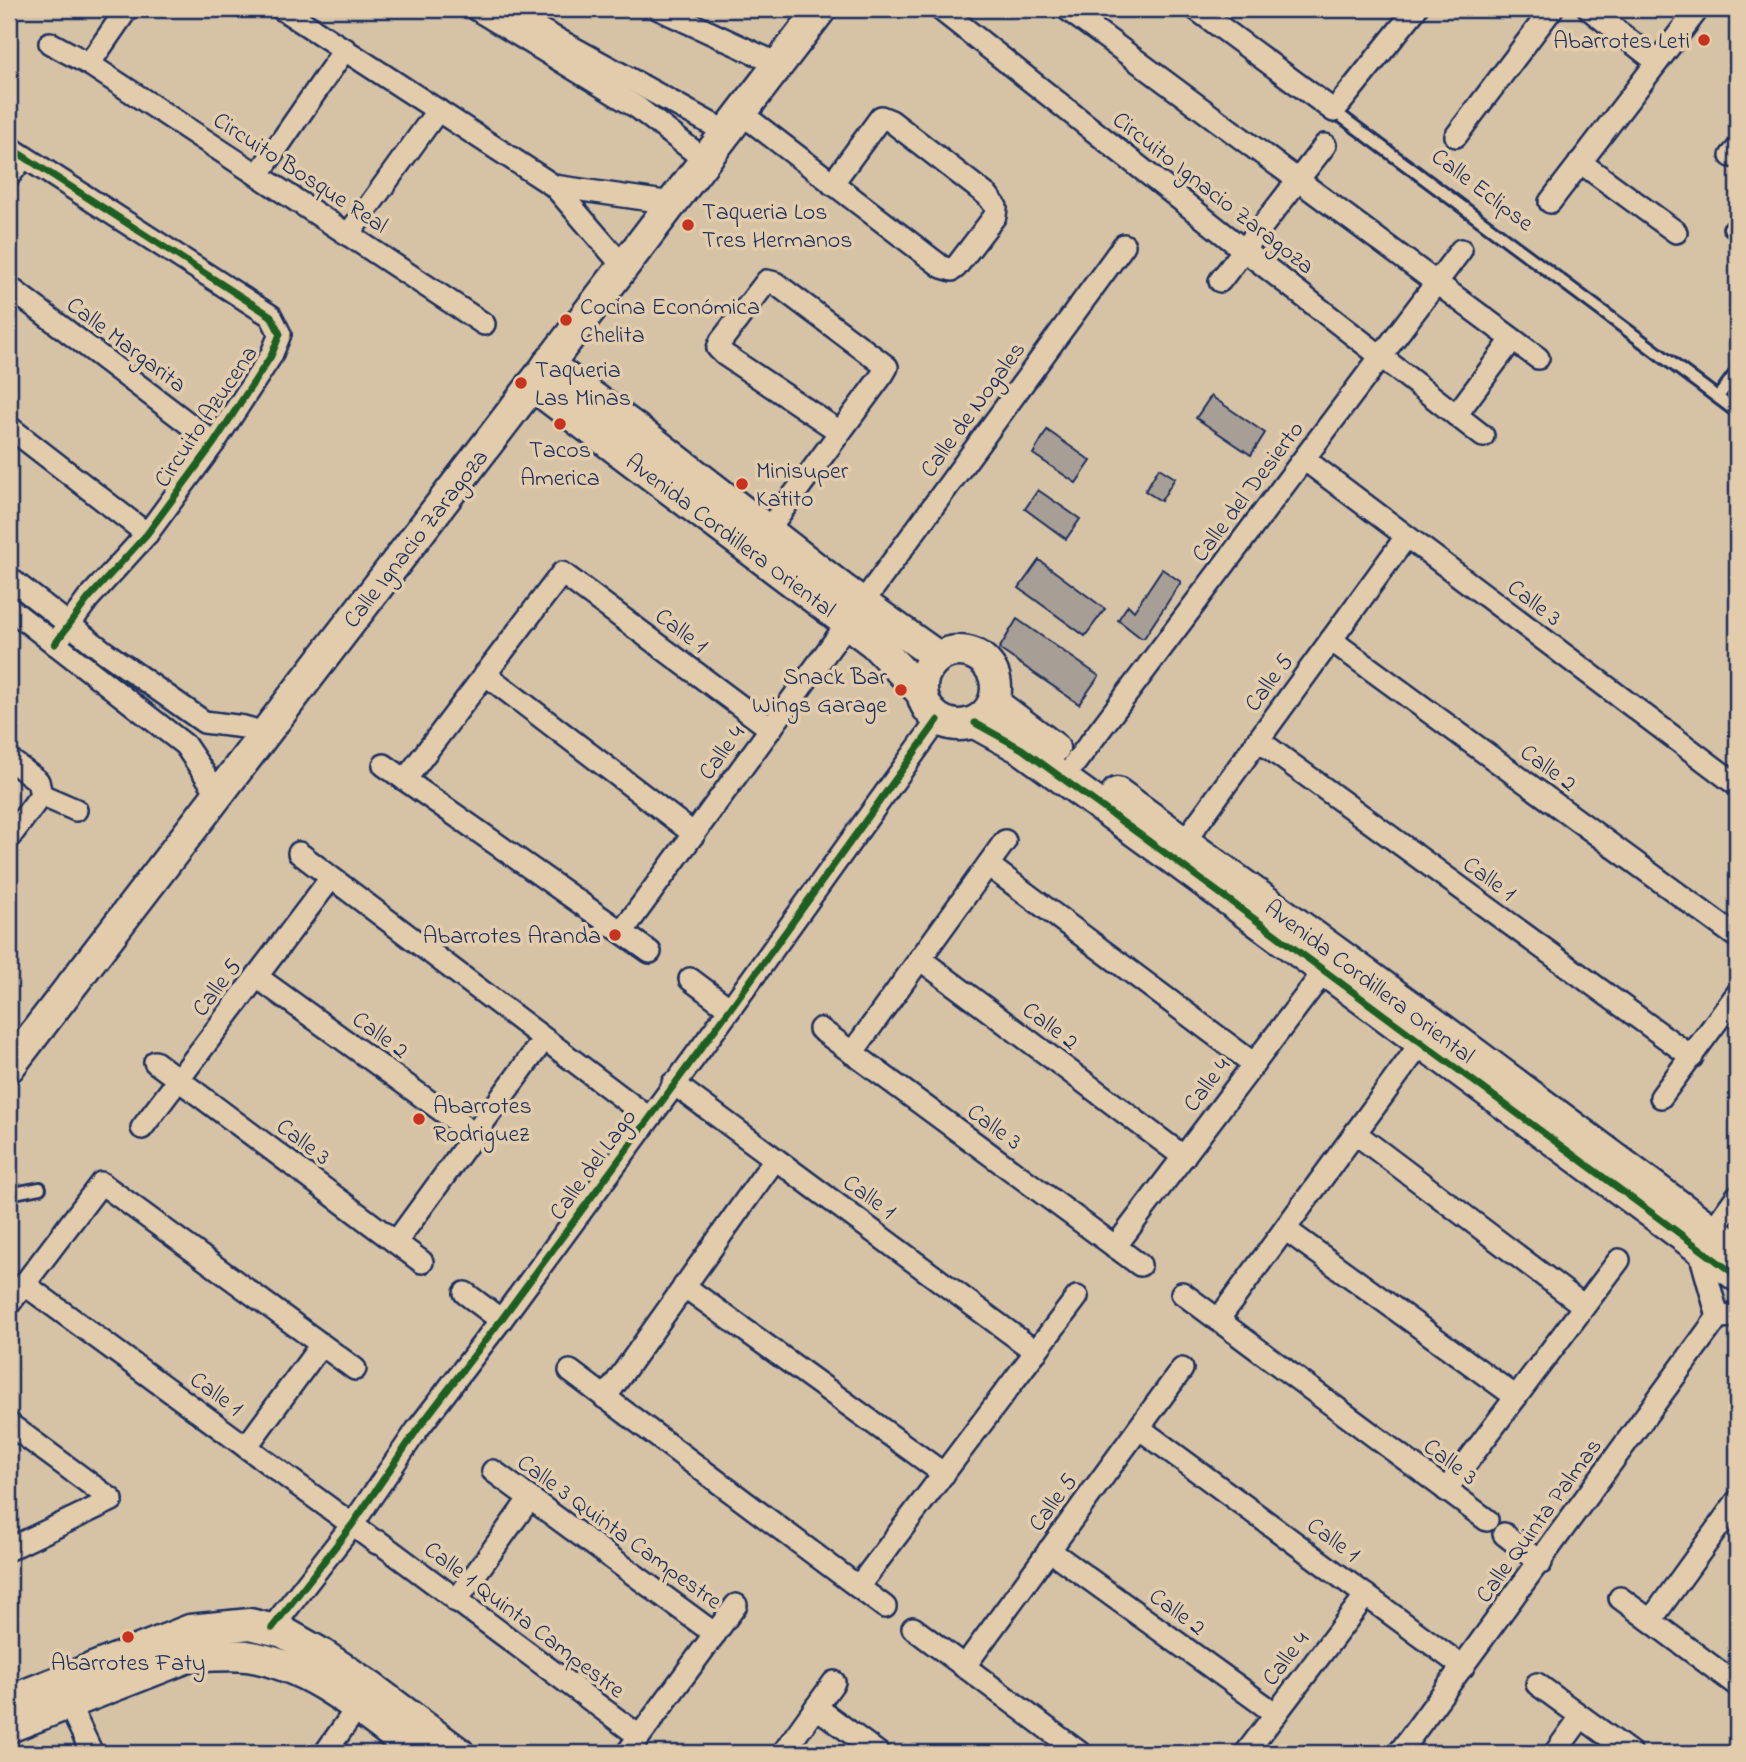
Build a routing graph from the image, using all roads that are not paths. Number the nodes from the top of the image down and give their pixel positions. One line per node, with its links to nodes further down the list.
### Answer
1 (127, 9): 17 (street)
2 (282, 9): 15 (street)
3 (476, 9): 20 (street)
4 (501, 9): 19 (street)
5 (659, 9): 18 (street)
6 (821, 9): 18 (street, Calle Ignacio Zaragoza)
7 (940, 9): 39 (street, Circuito Ignacio Zaragoza)
8 (1067, 9): 31 (street)
9 (1196, 9): 22 (street, Calle Eclipse)
10 (1552, 9): 24 (street)
11 (1588, 9): 16 (street)
12 (1698, 9): 16 (street)
13 (1412, 10): 22 (street)
14 (50, 43): 17 (street, Circuito Bosque Real)
15 (345, 49): 21 (street); 29 (street)
16 (1657, 62): 28 (street)
17 (89, 64): 29 (street, Circuito Bosque Real)
18 (778, 64): 23 (street, Calle Ignacio Zaragoza)
19 (650, 90): 20 (street); 23 (street)
20 (638, 108): 27 (street)
21 (438, 110): 33 (street); 37 (street)
22 (1334, 111): 51 (lane, Calle Eclipse)
23 (733, 122): 27 (street, Calle Ignacio Zaragoza); 32 (street)
24 (1456, 136)
25 (1325, 145): 31 (street)
26 (16, 153): 30 (street, Circuito Azucena); 57 (street, Circuito Azucena)
27 (705, 160): 34 (street, Calle Ignacio Zaragoza)
28 (1580, 162): 35 (street); 36 (street)
29 (258, 175): 37 (street, Circuito Bosque Real)
30 (9, 176)
31 (1298, 180): 39 (street); 43 (street)
32 (832, 184): 32 (street)
33 (554, 186): 34 (street); 41 (street)
34 (672, 202): 41 (street, Calle Ignacio Zaragoza)
35 (1550, 202)
36 (1676, 232)
37 (348, 235): 45 (street, Circuito Bosque Real)
38 (1124, 245): 65 (street, Calle de Nogales)
39 (1244, 250): 42 (street); 47 (street, Circuito Ignacio Zaragoza)
40 (1461, 250): 43 (street, Calle del Desierto)
41 (623, 266): 50 (street, Calle Ignacio Zaragoza)
42 (1220, 281)
43 (1437, 282): 46 (street); 47 (street, Calle del Desierto)
44 (9, 286): 57 (street, Calle Margarita)
45 (484, 324)
46 (1512, 340): 48 (street); 53 (street)
47 (1381, 357): 53 (street, Circuito Ignacio Zaragoza); 59 (street, Calle del Desierto)
48 (1538, 358)
49 (1737, 371): 51 (lane)
50 (540, 374): 58 (street, Avenida Cordillera Oriental); 76 (street, Calle Ignacio Zaragoza)
51 (1718, 397): 52 (lane, Calle Eclipse)
52 (1737, 412)
53 (1456, 415): 56 (street, Circuito Ignacio Zaragoza)
54 (9, 427): 61 (street)
55 (840, 432): 55 (street); 60 (street)
56 (1483, 436)
57 (214, 443): 61 (street, Circuito Azucena)
58 (646, 453): 60 (street, Avenida Cordillera Oriental); 65 (street, Avenida Cordillera Oriental)
59 (1304, 459): 62 (street, Calle 3); 80 (street, Calle del Desierto)
60 (767, 531): 65 (street, Avenida Cordillera Oriental)
61 (147, 534): 66 (street, Circuito Azucena)
62 (1406, 537): 67 (street, Calle 5); 83 (street, Calle 3)
63 (9, 578): 66 (street)
64 (9, 608): 68 (street)
65 (855, 613): 69 (street, Avenida Cordillera Oriental); 71 (street, Avenida Cordillera Oriental); 75 (street, Calle 4)
66 (69, 624): 68 (street, Circuito Azucena); 74 (street)
67 (1331, 640): 77 (street, Calle 5); 95 (street, Calle 2)
68 (55, 644): 78 (street)
69 (938, 657): 71 (street); 72 (street)
70 (485, 674): 75 (street, Calle 1); 82 (street); 87 (street)
71 (922, 693): 73 (street)
72 (984, 713): 73 (street); 80 (street, Avenida Cordillera Oriental); 90 (street, Avenida Cordillera Oriental)
73 (938, 720): 102 (street, Calle del Lago)
74 (204, 722): 76 (street); 78 (street)
75 (771, 729): 87 (street, Calle 4)
76 (265, 733): 84 (street, Calle Ignacio Zaragoza)
77 (1258, 740): 90 (street, Calle 5); 107 (street, Calle 1)
78 (186, 745): 84 (street)
79 (9, 759): 85 (street)
80 (1075, 763): 90 (street, Avenida Cordillera Oriental)
81 (384, 765): 82 (street)
82 (405, 780): 94 (street)
83 (1737, 785)
84 (218, 794): 110 (street, Calle Ignacio Zaragoza)
85 (41, 795): 86 (street); 88 (street)
86 (76, 810)
87 (694, 834): 94 (street, Calle 4)
88 (9, 838)
89 (1005, 841): 92 (street)
90 (1179, 849): 98 (street, Avenida Cordillera Oriental)
91 (299, 853): 93 (street)
92 (988, 865): 97 (street); 109 (street)
93 (331, 878): 99 (street, Calle 5); 105 (street)
94 (622, 932): 96 (street)
95 (1737, 937)
96 (650, 952)
97 (920, 960): 106 (street); 118 (street, Calle 2)
98 (1331, 962): 104 (street, Avenida Cordillera Oriental); 109 (street, Calle 4)
99 (257, 977): 111 (street, Calle 5); 117 (street, Calle 2)
100 (690, 979): 102 (street)
101 (1737, 994): 107 (street)
102 (730, 1009): 112 (street, Calle del Lago)
103 (820, 1029): 106 (street, Calle 3)
104 (1428, 1033): 116 (street); 124 (street, Avenida Cordillera Oriental)
105 (544, 1039): 114 (street); 117 (street)
106 (852, 1053): 126 (street, Calle 3)
107 (1692, 1057): 113 (street)
108 (155, 1062): 111 (street, Calle 3)
109 (1254, 1064): 118 (street, Calle 4)
110 (9, 1067)
111 (179, 1080): 115 (street, Calle 5); 125 (street, Calle 3)
112 (673, 1083): 114 (street, Calle del Lago); 119 (street, Calle 1)
113 (1661, 1097)
114 (649, 1118): 140 (street, Calle del Lago)
115 (142, 1128)
116 (1355, 1133): 123 (street); 138 (street)
117 (474, 1134): 125 (street)
118 (1184, 1157): 126 (street, Calle 4)
119 (775, 1159): 133 (street); 143 (street, Calle 1)
120 (40, 1188): 121 (lane)
121 (9, 1194)
122 (1737, 1196): 124 (street)
123 (1285, 1229): 141 (street); 147 (street)
124 (1706, 1240): 127 (street, Avenida Cordillera Oriental); 131 (street, Avenida Cordillera Oriental); 139 (street, Calle Quinta Palmas)
125 (396, 1242): 129 (street, Calle 3)
126 (1115, 1247): 130 (street, Calle 3)
127 (1737, 1249)
128 (1619, 1260): 138 (street)
129 (422, 1262)
130 (1140, 1265)
131 (1737, 1276)
132 (24, 1283): 137 (street); 142 (street); 151 (street, Calle 1)
133 (684, 1286): 148 (street); 153 (street)
134 (465, 1293): 140 (street)
135 (1182, 1293): 141 (street, Calle 3)
136 (1077, 1297): 143 (street)
137 (10, 1303)
138 (1584, 1306): 147 (street)
139 (1728, 1317): 161 (street, Calle Quinta Palmas)
140 (501, 1320): 157 (street, Calle del Lago)
141 (1218, 1320): 154 (street, Calle 3)
142 (320, 1345): 145 (street); 151 (street)
143 (1036, 1352): 153 (street)
144 (1182, 1369): 150 (street, Calle 5)
145 (355, 1370)
146 (570, 1371): 148 (street)
147 (1516, 1396): 154 (street)
148 (605, 1398): 162 (street)
149 (9, 1424): 159 (street)
150 (1139, 1427): 160 (street, Calle 5); 163 (street, Calle 1)
151 (246, 1447): 157 (street, Calle 1)
152 (493, 1471): 155 (street, Calle 3 Quinta Campestre)
153 (944, 1474): 162 (street)
154 (1446, 1490): 161 (street, Calle 3)
155 (530, 1498): 165 (street); 171 (street, Calle 3 Quinta Campestre)
156 (1737, 1501): 168 (street)
157 (352, 1525): 158 (street, Calle 1); 169 (street, Calle del Lago)
158 (379, 1542): 165 (street, Calle 1 Quinta Campestre)
159 (9, 1549)
160 (1049, 1550): 172 (street, Calle 5); 181 (street, Calle 2)
161 (1541, 1563): 173 (street, Calle Quinta Palmas)
162 (858, 1587): 167 (street)
163 (1366, 1595): 173 (street, Calle 1); 181 (street, Calle 4)
164 (1620, 1598): 168 (street)
165 (456, 1601): 184 (street, Calle 1 Quinta Campestre)
166 (736, 1605): 171 (street)
167 (885, 1607)
168 (1651, 1620): 176 (street)
169 (272, 1628): 177 (street); 178 (street)
170 (913, 1628): 172 (street)
171 (715, 1634): 184 (street)
172 (964, 1667): 191 (street)
173 (1463, 1667): 193 (street, Calle Quinta Palmas)
174 (834, 1682): 180 (street)
175 (1537, 1684): 182 (street)
176 (1737, 1685)
177 (63, 1692): 178 (street); 179 (street); 183 (street); 186 (street)
178 (364, 1698): 185 (street); 187 (street); 188 (street)
179 (9, 1701)
180 (816, 1707): 189 (street); 190 (street)
181 (1276, 1714): 192 (street, Calle 4)
182 (1581, 1717): 194 (street); 195 (street)
183 (9, 1727)
184 (633, 1744)
185 (331, 1745)
186 (92, 1753)
187 (418, 1753)
188 (460, 1753)
189 (783, 1753)
190 (878, 1753)
191 (1080, 1753)
192 (1247, 1753)
193 (1399, 1753)
194 (1555, 1753)
195 (1631, 1753)

